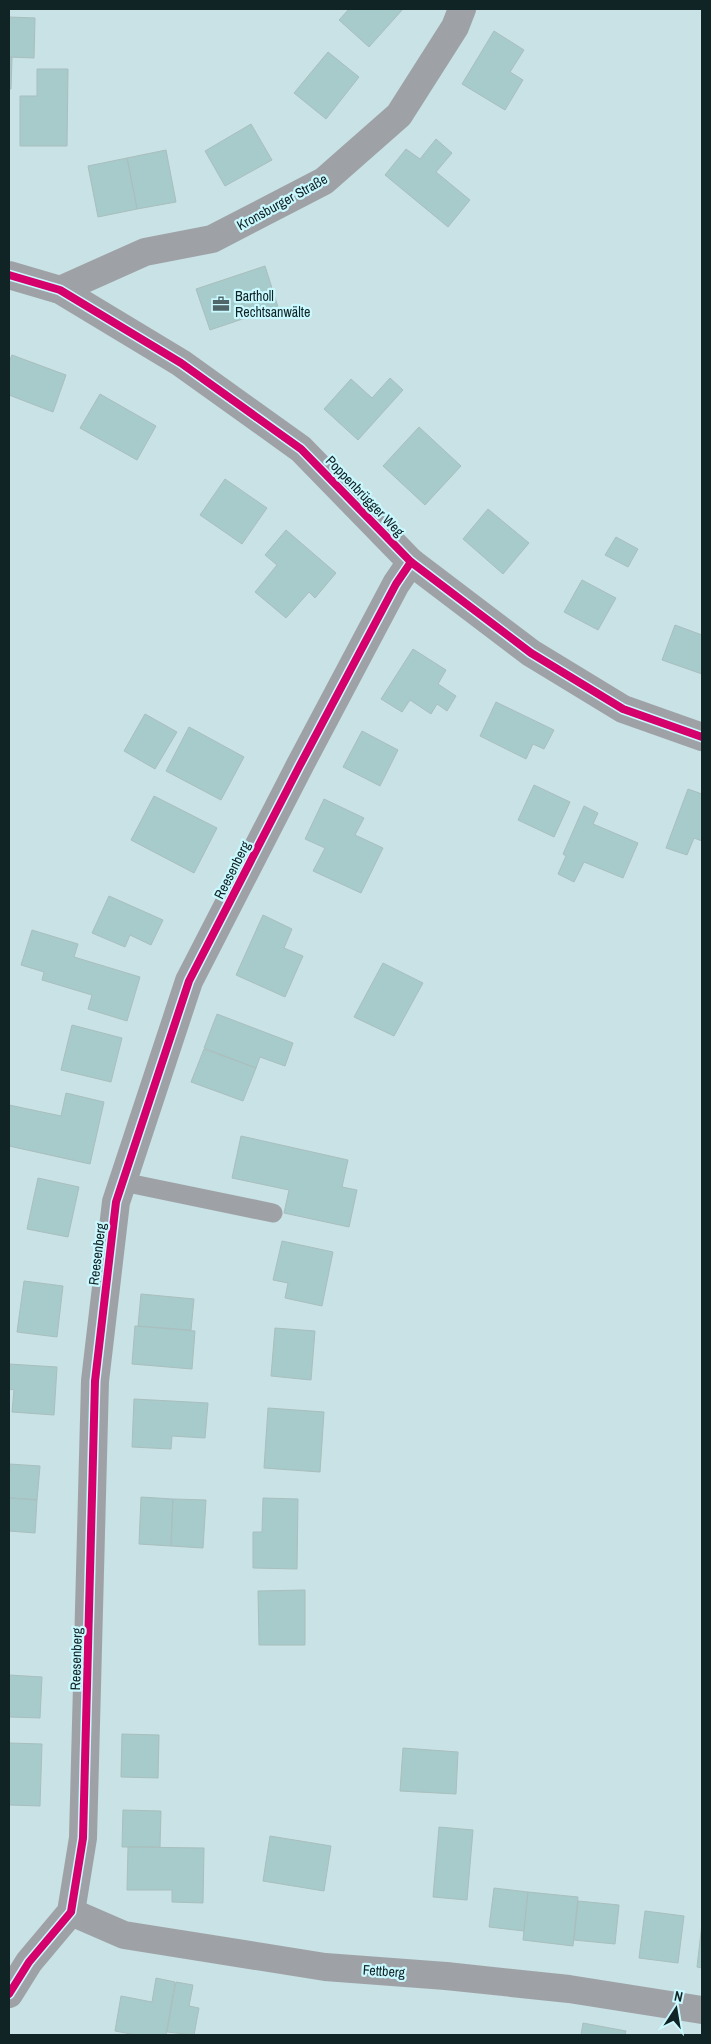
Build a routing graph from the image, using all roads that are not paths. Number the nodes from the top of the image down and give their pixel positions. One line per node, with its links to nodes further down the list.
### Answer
1 (462, 9): 3 (street, Kronsburger Straße)
2 (9, 274): 3 (street, Poppenbrügger Weg)
3 (60, 290): 4 (street, Poppenbrügger Weg)
4 (411, 562): 5 (street, Poppenbrügger Weg); 6 (street, Reesenberg)
5 (702, 737)
6 (123, 1182): 7 (lane); 8 (street, Reesenberg)
7 (273, 1213)
8 (71, 1912): 9 (street); 10 (street, Fettberg)
9 (9, 1994)
10 (702, 2010)

